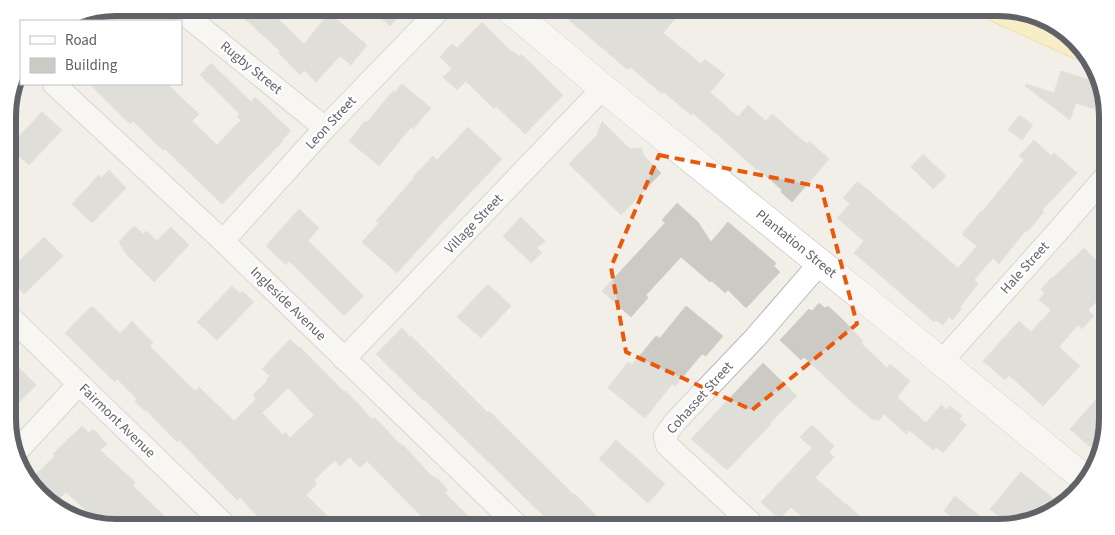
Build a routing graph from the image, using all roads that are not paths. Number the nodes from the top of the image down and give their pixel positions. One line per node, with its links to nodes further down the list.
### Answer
1 (187, 16): 8 (street, Rugby Street)
2 (432, 16): 8 (street, Leon Street)
3 (518, 16): 7 (street, Plantation Street)
4 (1021, 19): 5 (highway)
5 (1058, 36)
6 (55, 85): 10 (street, Ingleside Avenue)
7 (603, 88): 11 (street, Plantation Street); 13 (street, Village Street)
8 (326, 128): 10 (street, Leon Street)
9 (1099, 184): 14 (street, Hale Street)
10 (223, 241): 13 (street, Ingleside Avenue)
11 (820, 263): 14 (street, Plantation Street); 20 (street, Cohasset Street)
12 (16, 323): 15 (street, Fairmont Avenue)
13 (344, 359): 19 (street, Ingleside Avenue)
14 (942, 361): 17 (street, Plantation Street)
15 (79, 384): 16 (street); 18 (street, Fairmont Avenue)
16 (21, 447)
17 (1081, 476)
18 (217, 519)
19 (512, 519)
20 (747, 519)

